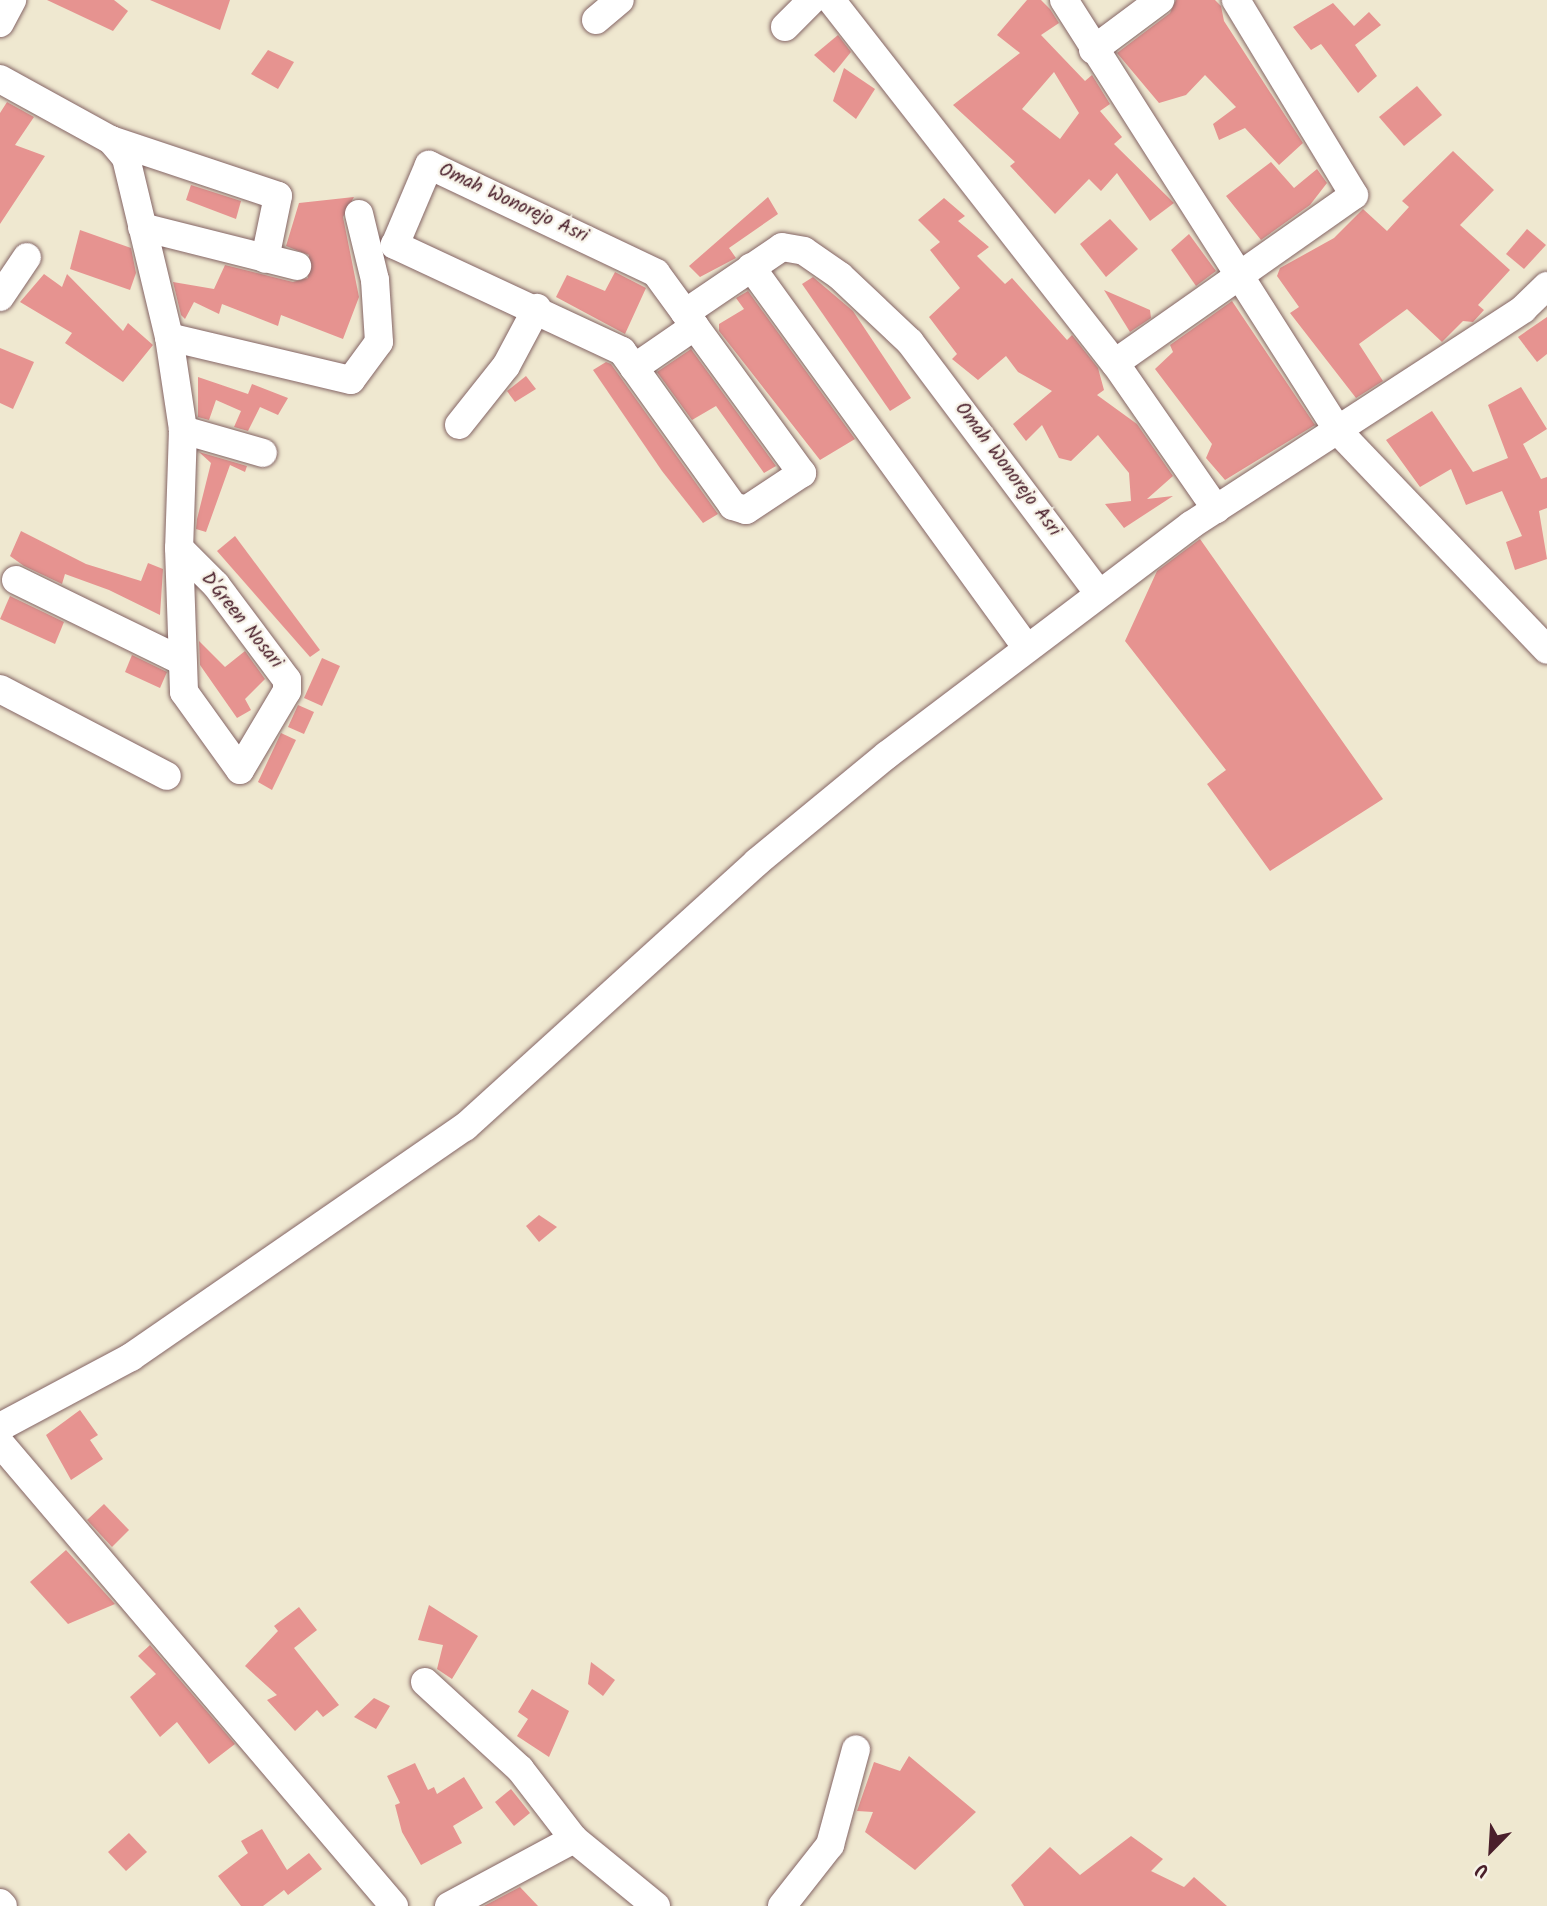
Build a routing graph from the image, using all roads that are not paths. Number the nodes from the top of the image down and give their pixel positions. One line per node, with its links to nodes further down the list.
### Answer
1 (12, 0): 9 (street)
2 (620, 0): 8 (street)
3 (812, 0): 10 (street)
4 (831, 0): 26 (street)
5 (1065, 0): 11 (street)
6 (1160, 0): 11 (street)
7 (1236, 0): 20 (street)
8 (596, 20)
9 (0, 23)
10 (785, 27)
11 (1093, 50): 20 (street)
12 (0, 79): 13 (street)
13 (111, 140): 15 (street, D'Green Nosari); 17 (street)
14 (359, 214): 25 (street)
15 (142, 227): 17 (street); 25 (street, D'Green Nosari)
16 (27, 257): 22 (street)
17 (265, 258): 18 (street)
18 (297, 266)
19 (751, 267): 24 (street, Omah Wonorejo Asri); 35 (street, Omah Wonorejo Asri); 36 (street)
20 (1237, 281): 26 (street); 30 (street)
21 (1547, 286): 30 (street)
22 (0, 297)
23 (537, 308): 24 (street, Omah Wonorejo Asri); 27 (street, Omah Wonorejo Asri); 28 (street)
24 (690, 319): 27 (street, Omah Wonorejo Asri); 27 (street, Omah Wonorejo Asri)
25 (169, 337): 29 (street, D'Green Nosari)
26 (1115, 363): 32 (street)
27 (634, 368)
28 (459, 425)
29 (183, 430): 31 (street); 33 (street, D'Green Nosari)
30 (1339, 432): 32 (street); 37 (street)
31 (263, 453)
32 (1216, 509): 35 (street)
33 (179, 548): 38 (street, D'Green Nosari); 38 (street, D'Green Nosari)
34 (16, 580): 38 (street)
35 (1098, 592): 36 (street)
36 (1026, 647): 41 (street)
37 (1547, 650)
38 (182, 662)
39 (0, 689): 40 (street)
40 (167, 776)
41 (0, 1427)
42 (0, 1443): 46 (street)
43 (425, 1682): 45 (street)
44 (856, 1749): 49 (street)
45 (574, 1839): 47 (street); 48 (street)
46 (394, 1906)
47 (449, 1906)
48 (656, 1906)
49 (782, 1906)

